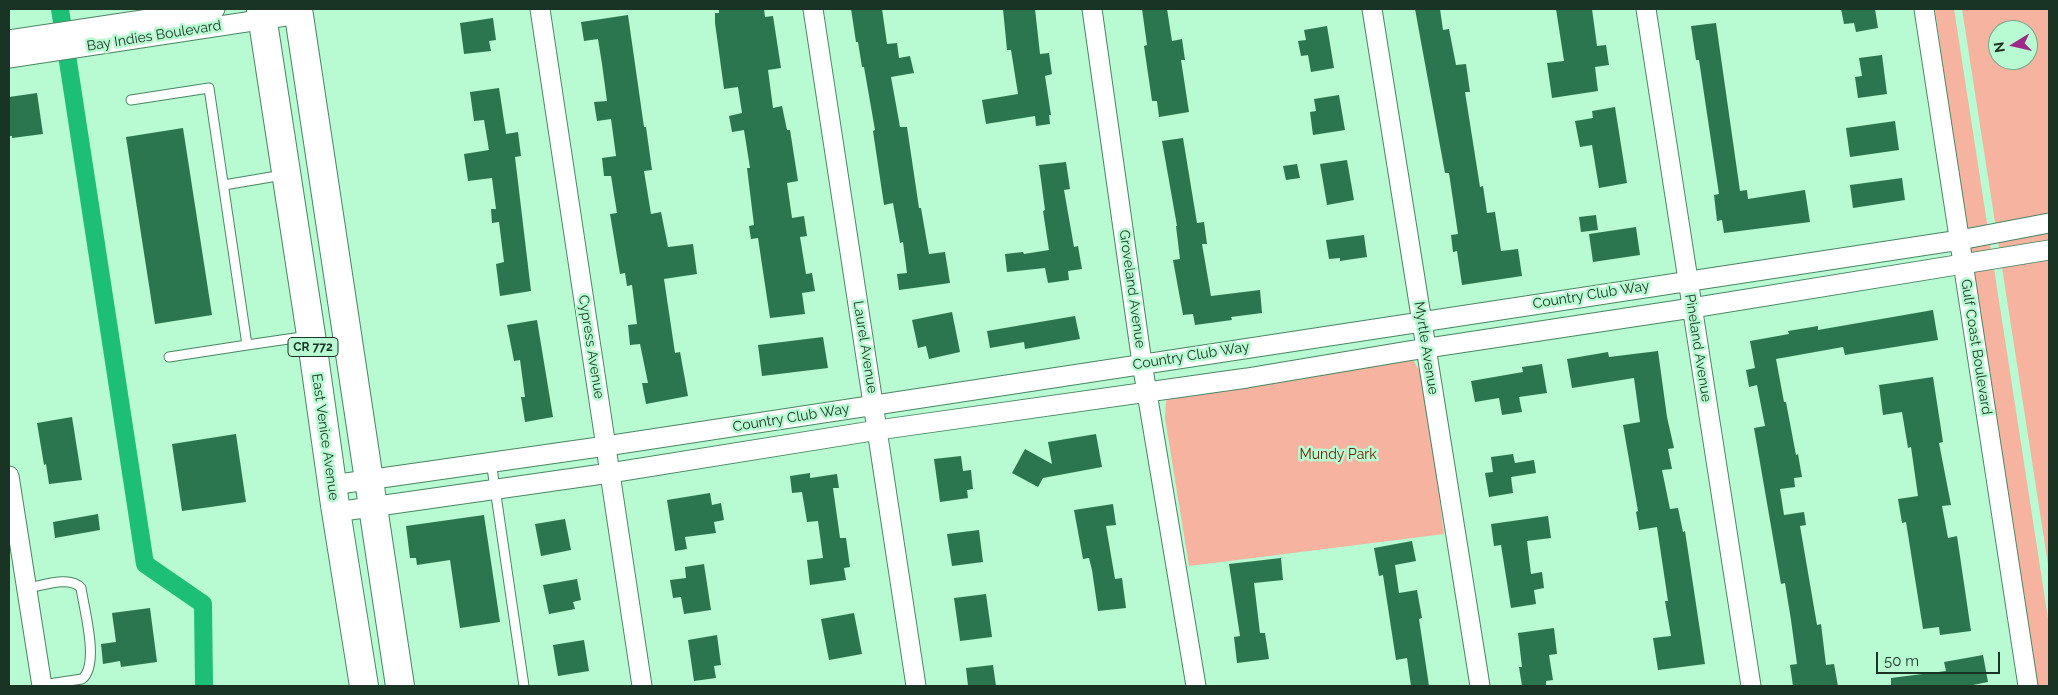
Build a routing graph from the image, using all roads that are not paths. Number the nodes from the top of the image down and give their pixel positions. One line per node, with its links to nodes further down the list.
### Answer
1 (215, 9): 8 (street, Bay Indies Boulevard)
2 (540, 9): 35 (street, Cypress Avenue)
3 (813, 9): 33 (street, Laurel Avenue)
4 (1092, 9): 30 (street, Groveland Avenue)
5 (1372, 9): 24 (street, Myrtle Avenue)
6 (1646, 9): 22 (street, Pineland Avenue)
7 (1924, 9): 19 (street, Gulf Coast Boulevard)
8 (178, 12): 11 (street, Bay Indies Boulevard)
9 (299, 12): 10 (street, Bay Indies Boulevard); 39 (main road, CR 772)
10 (262, 14): 11 (street, Bay Indies Boulevard); 16 (main road, East Venice Avenue / CR 772)
11 (100, 35): 13 (street, Bay Indies Boulevard)
12 (9, 40): 13 (street, Bay Indies Boulevard)
13 (30, 46): 14 (street, Bay Indies Boulevard)
14 (9, 58)
15 (131, 100): 17 (lane)
16 (287, 175): 17 (lane); 25 (main road, East Venice Avenue / CR 772)
17 (224, 185): 26 (lane)
18 (2049, 223): 19 (street, Country Club Way)
19 (1960, 240): 21 (street, Gulf Coast Boulevard); 22 (street, Country Club Way)
20 (2049, 250): 21 (street, Country Club Way)
21 (1963, 264): 23 (street, Country Club Way); 54 (street, Gulf Coast Boulevard)
22 (1688, 281): 23 (street, Pineland Avenue); 24 (street, Country Club Way)
23 (1692, 308): 28 (street, Country Club Way); 53 (street, Pineland Avenue)
24 (1421, 321): 27 (street, Country Club Way); 28 (street, Myrtle Avenue)
25 (312, 335): 26 (lane); 40 (main road, East Venice Avenue / CR 772)
26 (247, 345): 29 (lane)
27 (1259, 346): 30 (street, Country Club Way); 31 (street)
28 (1426, 348): 31 (street, Country Club Way); 52 (street, Myrtle Avenue)
29 (169, 357)
30 (1142, 364): 32 (street, Groveland Avenue); 33 (street, Country Club Way)
31 (1264, 375): 32 (street, Country Club Way)
32 (1147, 393): 34 (street, Country Club Way); 51 (street, Groveland Avenue)
33 (874, 405): 34 (street, Laurel Avenue); 35 (street, Country Club Way)
34 (878, 430): 37 (street, Country Club Way); 50 (street, Laurel Avenue)
35 (606, 446): 36 (street, Country Club Way); 37 (street, Cypress Avenue)
36 (491, 461): 39 (street, Country Club Way); 41 (lane)
37 (610, 472): 41 (street, Country Club Way); 49 (street, Cypress Avenue)
38 (9, 476): 44 (street)
39 (369, 479): 40 (street, Country Club Way); 42 (main road, CR 772)
40 (332, 485): 43 (main road, East Venice Avenue / CR 772)
41 (495, 488): 42 (street, Country Club Way); 48 (lane)
42 (374, 506): 43 (street, Country Club Way); 47 (main road, CR 772)
43 (336, 512): 46 (main road, East Venice Avenue / CR 772)
44 (27, 588): 45 (street); 45 (lane)
45 (42, 686)
46 (364, 686)
47 (400, 686)
48 (524, 686)
49 (642, 686)
50 (916, 686)
51 (1196, 686)
52 (1480, 686)
53 (1751, 686)
54 (2028, 686)

